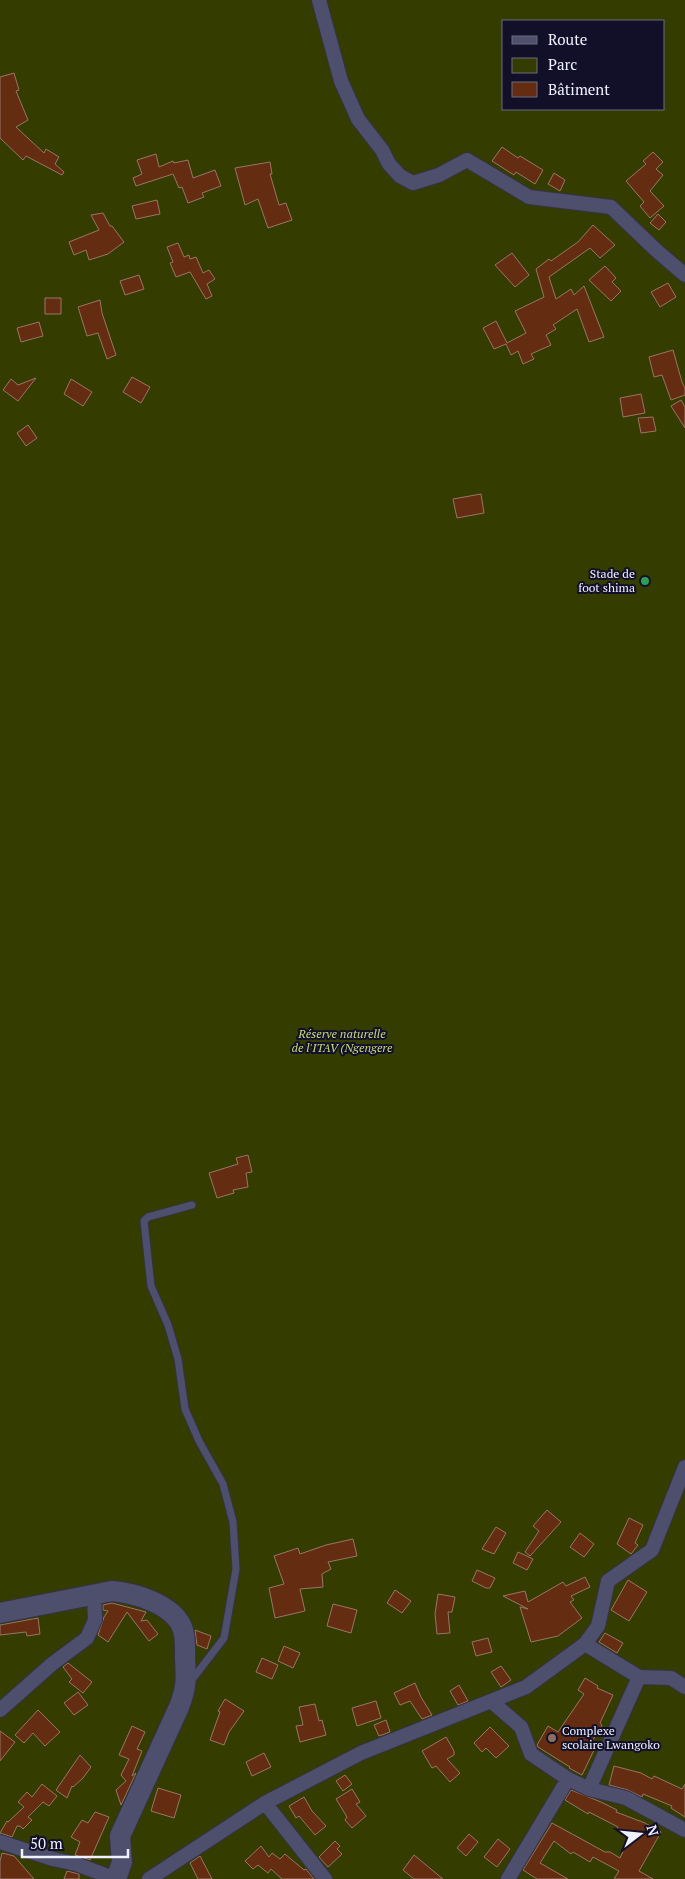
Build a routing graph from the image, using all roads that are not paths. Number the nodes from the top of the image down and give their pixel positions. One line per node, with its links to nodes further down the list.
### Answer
1 (320, 0): 2 (street)
2 (685, 276)
3 (192, 1205): 9 (lane)
4 (685, 1467): 7 (street)
5 (94, 1593): 6 (street); 9 (street); 12 (street)
6 (0, 1613)
7 (585, 1644): 8 (street); 11 (street)
8 (639, 1677): 10 (street); 14 (street)
9 (186, 1687): 18 (street)
10 (685, 1687)
11 (490, 1701): 13 (street); 15 (street)
12 (0, 1710)
13 (568, 1779): 14 (street); 21 (street)
14 (590, 1788): 16 (street)
15 (265, 1803): 19 (street); 20 (street)
16 (685, 1830)
17 (0, 1842): 18 (street)
18 (116, 1879)
19 (149, 1879)
20 (325, 1879)
21 (508, 1879)

